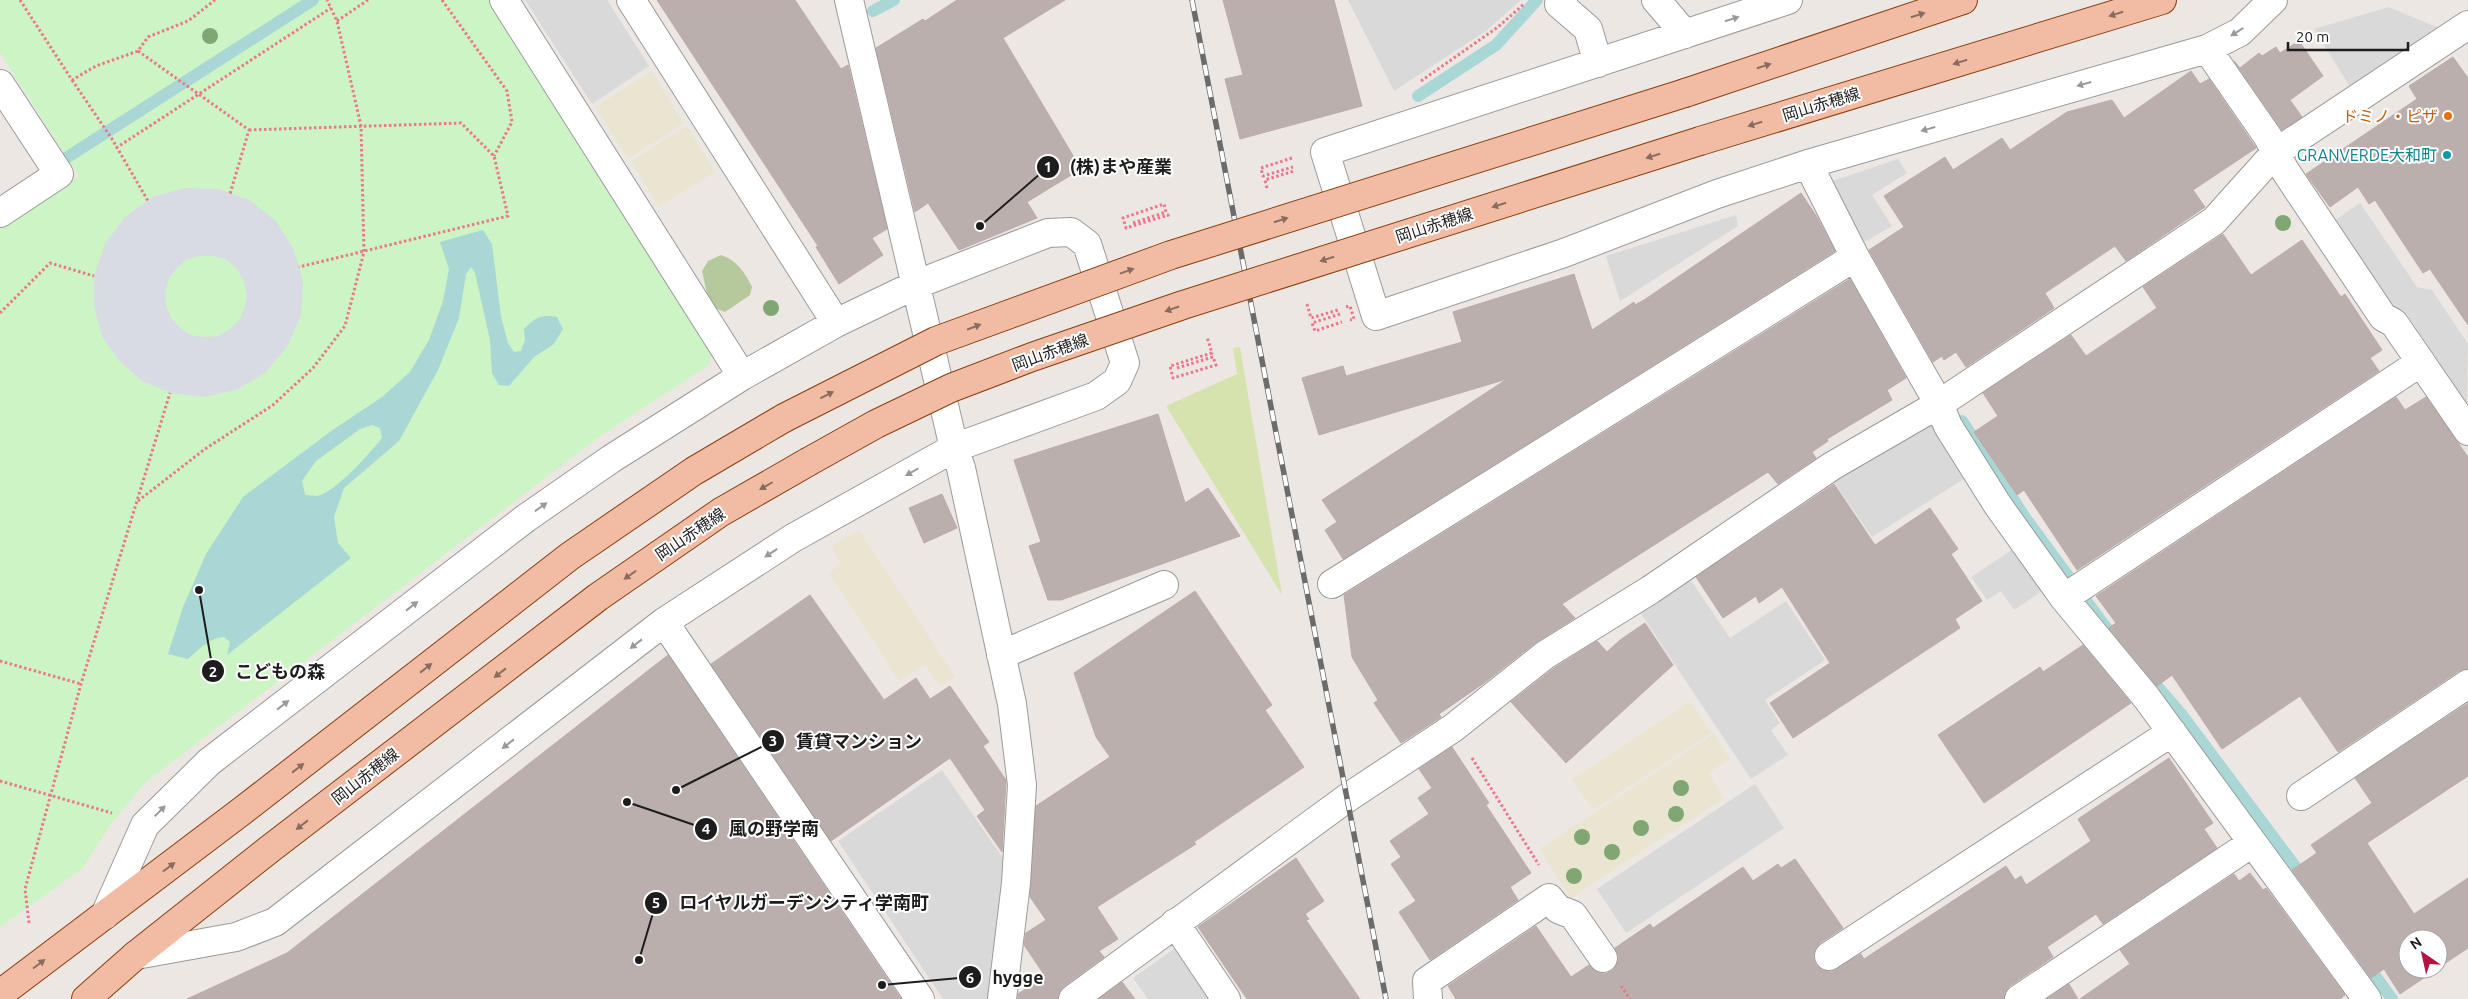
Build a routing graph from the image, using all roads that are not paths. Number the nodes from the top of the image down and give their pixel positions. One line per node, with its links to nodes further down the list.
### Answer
1 (504, 0): 22 (street)
2 (631, 0): 20 (street)
3 (849, 0): 19 (street)
4 (1563, 0): 13 (street)
5 (1656, 0): 11 (street)
6 (1788, 0): 11 (street, one-way to 6)
7 (1963, 0): 35 (main road, one-way to 7, bridge)
8 (2162, 0): 37 (main road, 岡山赤穂線, one-way to 37, bridge)
9 (2273, 0): 12 (street, one-way to 12)
10 (2468, 24): 15 (street)
11 (1685, 34): 13 (street)
12 (2207, 49): 15 (street); 16 (street, one-way to 16)
13 (1598, 63): 16 (street)
14 (0, 84): 17 (street)
15 (2276, 153): 21 (street); 23 (street)
16 (1808, 164): 18 (street)
17 (0, 213)
18 (1855, 257): 23 (street); 26 (street)
19 (915, 285): 20 (street); 25 (street); 25 (street)
20 (836, 323): 22 (street)
21 (2421, 362): 24 (street); 28 (street)
22 (742, 376): 35 (street, one-way to 22)
23 (1939, 404): 28 (street); 36 (street)
24 (2468, 431)
25 (954, 448): 29 (street, one-way to 29); 30 (street)
26 (1332, 584)
27 (1164, 585): 30 (street)
28 (2073, 592): 32 (street)
29 (664, 622): 37 (street, one-way to 37); 42 (street)
30 (1001, 655): 43 (street)
31 (2468, 684): 33 (street)
32 (2172, 732): 34 (street); 38 (street)
33 (2301, 796)
34 (2252, 843): 47 (street); 48 (street)
35 (105, 915): 40 (main road, one-way to 35)
36 (1175, 923): 44 (street); 45 (street)
37 (136, 955): 41 (main road, 岡山赤穂線)
38 (1830, 956)
39 (1602, 958): 46 (street)
40 (0, 994)
41 (86, 999)
42 (920, 999)
43 (1002, 999)
44 (1073, 999)
45 (1226, 999)
46 (1428, 999)
47 (2019, 999)
48 (2367, 999)

